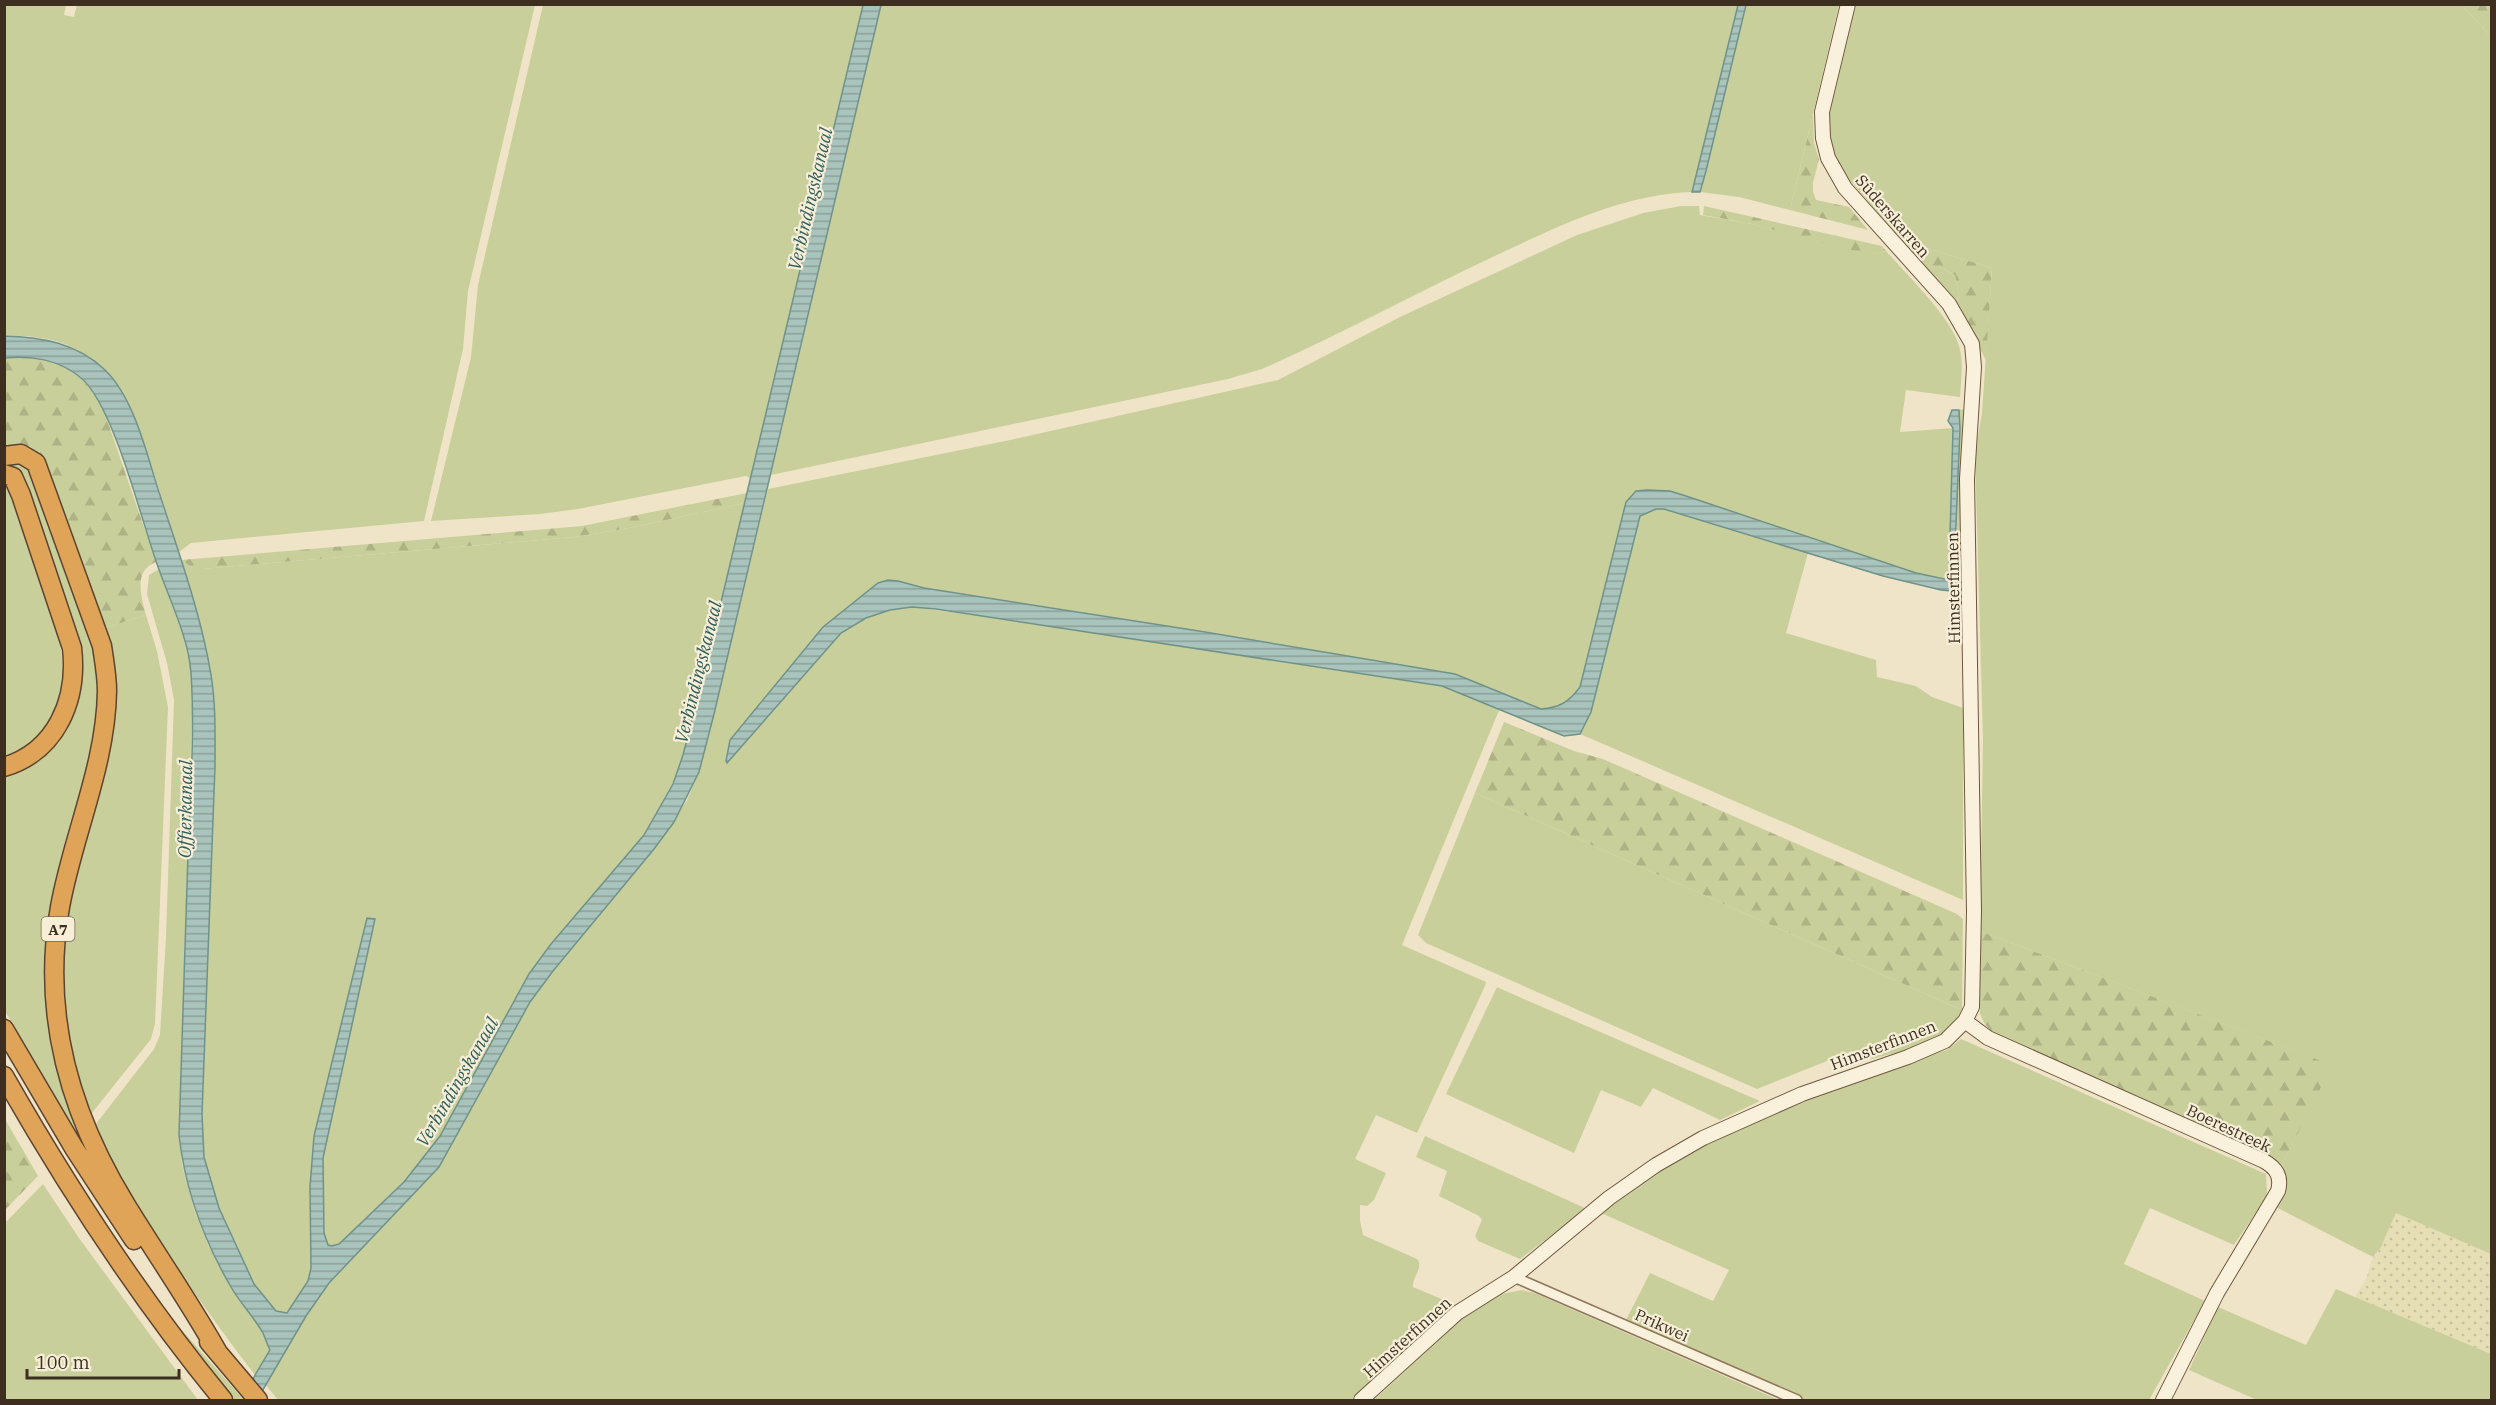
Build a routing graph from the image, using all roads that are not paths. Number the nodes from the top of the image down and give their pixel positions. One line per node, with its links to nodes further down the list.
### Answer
1 (1848, 4): 2 (street, Sûderskarren)
2 (1974, 368): 6 (street, Himsterfinnen)
3 (4, 456): 10 (highway, A7)
4 (4, 474): 5 (highway)
5 (4, 767)
6 (1965, 1021): 9 (street, Himsterfinnen); 15 (street, Boerestreek)
7 (4, 1029): 10 (highway, A7)
8 (4, 1076): 11 (highway)
9 (1514, 1277): 13 (street, Himsterfinnen); 14 (street, Prikwei)
10 (217, 1351): 12 (highway, A7)
11 (223, 1401)
12 (258, 1401)
13 (1361, 1401)
14 (1797, 1401)
15 (2163, 1401)

